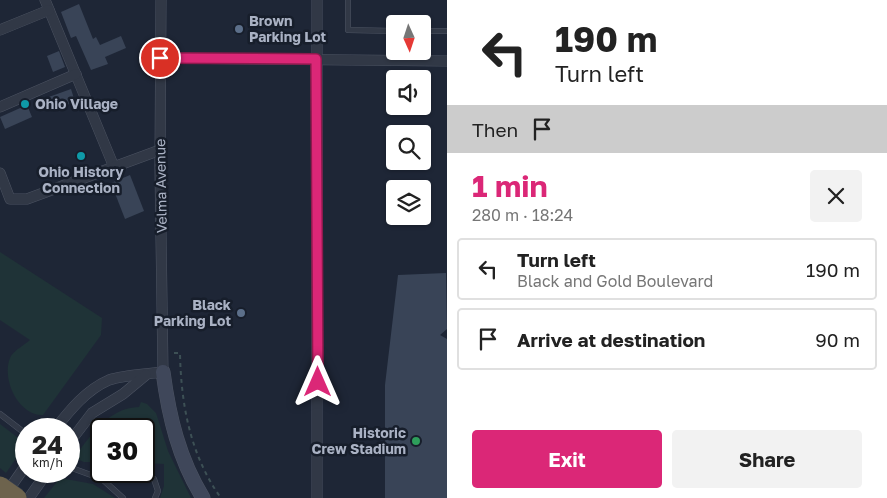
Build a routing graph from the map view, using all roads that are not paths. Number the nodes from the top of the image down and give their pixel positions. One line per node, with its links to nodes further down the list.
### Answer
1 (44, 0): 5 (street)
2 (161, 0): 10 (street, Velma Avenue)
3 (317, 0): 11 (street)
4 (348, 0): 7 (lane)
5 (49, 10): 6 (street); 13 (street)
6 (0, 30)
7 (386, 30)
8 (431, 31): 9 (lane)
9 (447, 31)
10 (160, 58): 11 (street); 15 (street, Velma Avenue)
11 (316, 59): 12 (street); 35 (street)
12 (447, 61)
13 (76, 74): 14 (street); 16 (street)
14 (0, 107)
15 (160, 150): 16 (street); 18 (street, Velma Avenue)
16 (114, 167): 17 (street)
17 (0, 173)
18 (163, 372): 19 (street); 34 (street)
19 (147, 374): 21 (street); 23 (street)
20 (0, 414): 22 (lane)
21 (64, 418)
22 (15, 426)
23 (80, 428)
24 (15, 481): 29 (street)
25 (155, 482): 33 (lane)
26 (40, 483): 31 (street)
27 (106, 483): 32 (lane)
28 (0, 486): 30 (highway, bridge)
29 (3, 498)
30 (17, 498)
31 (29, 498)
32 (123, 498)
33 (155, 498)
34 (203, 498)
35 (318, 498)

